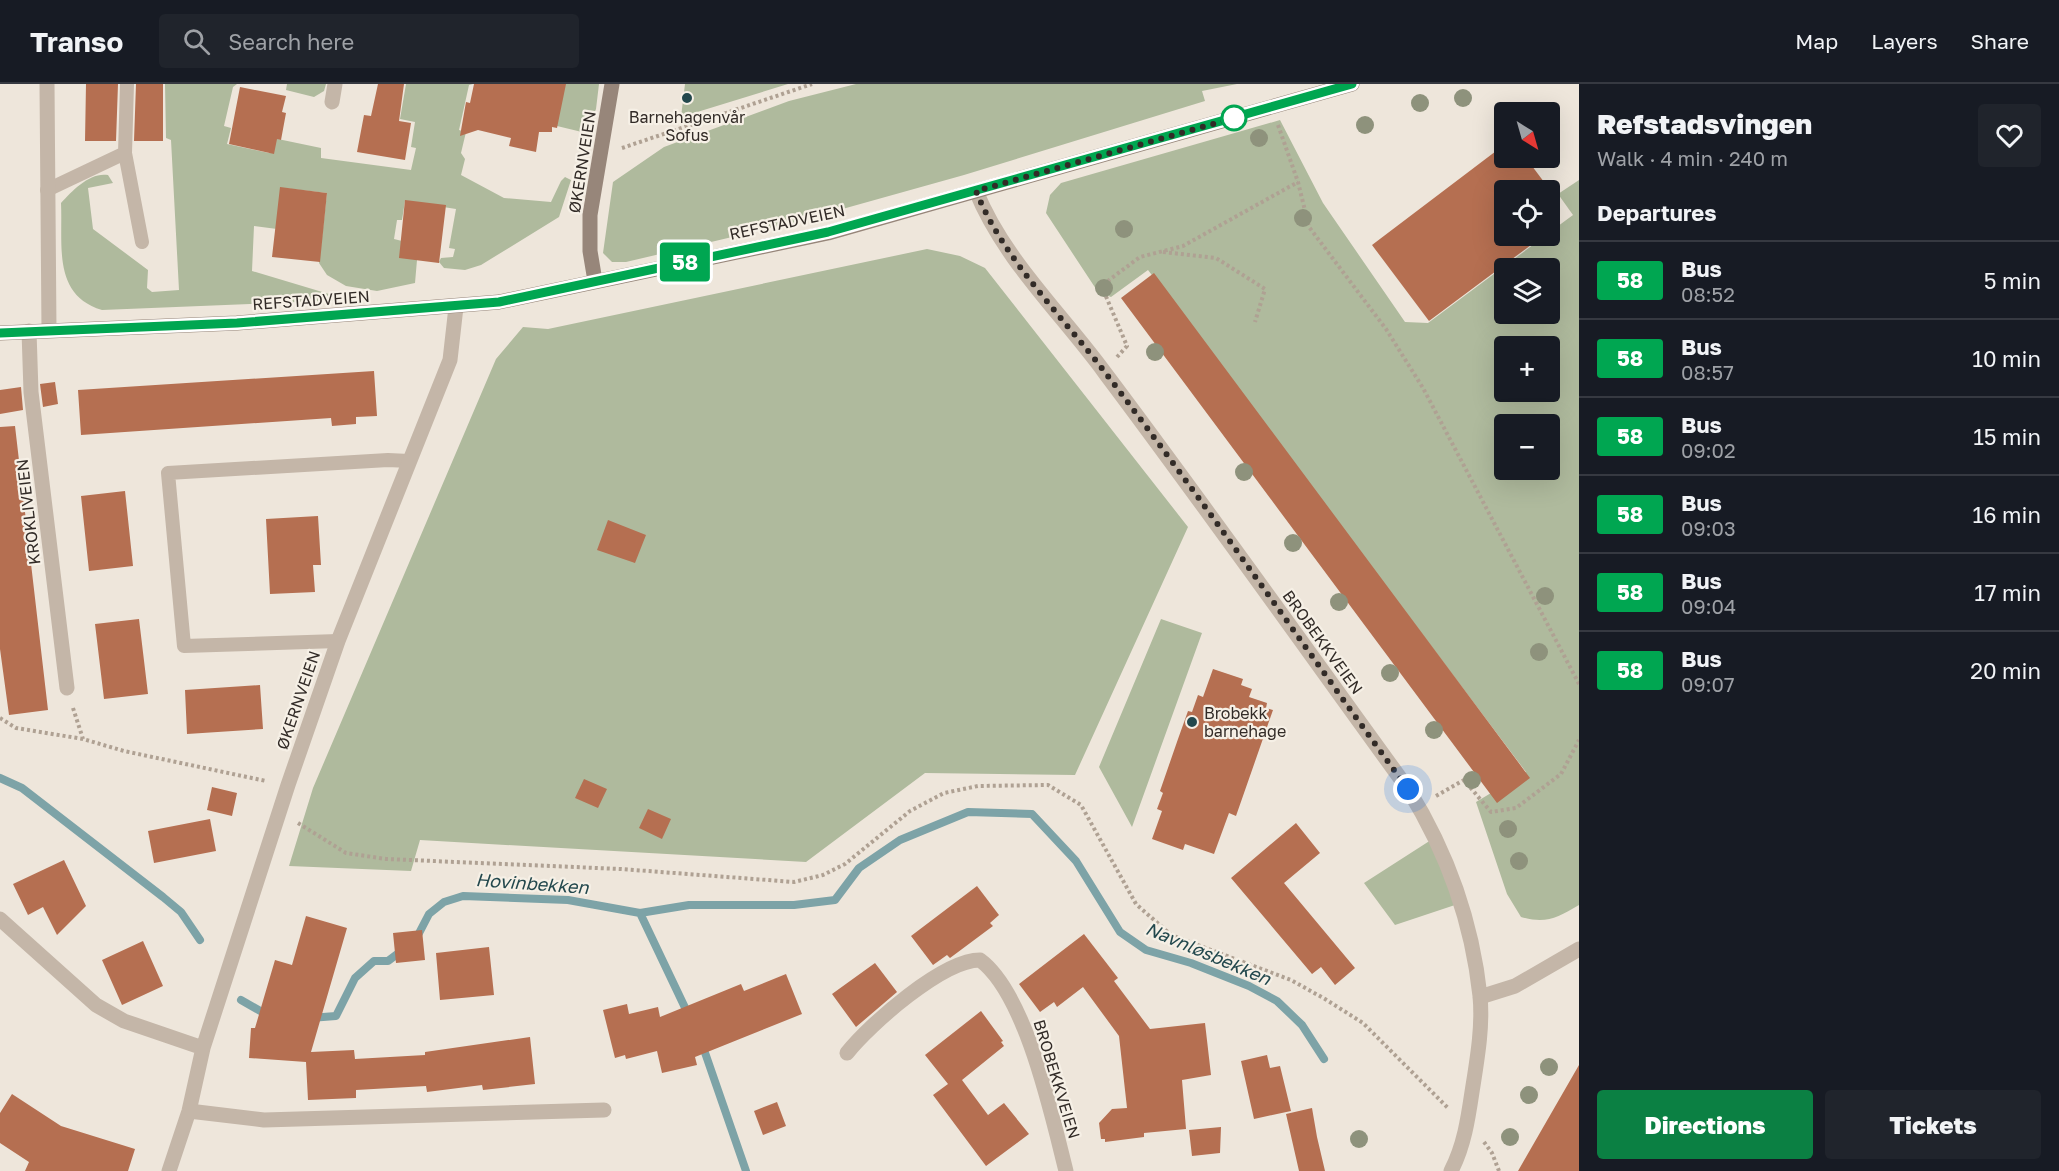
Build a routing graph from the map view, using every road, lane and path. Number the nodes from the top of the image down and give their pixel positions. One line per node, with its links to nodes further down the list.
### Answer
1 (47, 84): 12 (street)
2 (127, 84): 9 (lane)
3 (335, 84): 7 (street)
4 (612, 84): 10 (street, ØKERNVEIEN)
5 (812, 84): 10 (path)
6 (1352, 84): 8 (street, REFSTADVEIEN)
7 (332, 102)
8 (1272, 107): 11 (path); 13 (street, REFSTADVEIEN)
9 (125, 153): 12 (lane); 14 (lane)
10 (602, 155): 16 (street, ØKERNVEIEN)
11 (1298, 182): 15 (path); 25 (path)
12 (47, 190): 19 (street)
13 (976, 191): 16 (street, REFSTADVEIEN); 22 (street, BROBEKKVEIEN)
14 (142, 242)
15 (1159, 252): 18 (path); 22 (path)
16 (595, 281): 17 (street, REFSTADVEIEN)
17 (456, 308): 19 (street, REFSTADVEIEN); 23 (street, ØKERNVEIEN)
18 (1255, 322)
19 (49, 330): 20 (street, REFSTADVEIEN)
20 (29, 331): 21 (street, REFSTADVEIEN); 26 (street, KROKLIVEIEN)
21 (0, 333)
22 (1105, 372): 31 (street, BROBEKKVEIEN)
23 (409, 461): 24 (street, ØKERNVEIEN); 24 (lane)
24 (338, 641): 30 (street, ØKERNVEIEN)
25 (1579, 684)
26 (67, 688): 28 (path)
27 (0, 718): 28 (path)
28 (83, 739): 30 (path)
29 (1579, 740): 31 (path)
30 (288, 785): 32 (street, ØKERNVEIEN)
31 (1419, 807): 35 (street, BROBEKKVEIEN)
32 (280, 811): 36 (street, ØKERNVEIEN); 40 (path)
33 (0, 919): 36 (street)
34 (1579, 949): 35 (street)
35 (1480, 997): 40 (street, BROBEKKVEIEN)
36 (203, 1048): 39 (street, ØKERNVEIEN)
37 (847, 1053): 42 (street, BROBEKKVEIEN)
38 (604, 1110): 39 (street)
39 (189, 1111): 41 (street, ØKERNVEIEN)
40 (1467, 1126): 43 (street, BROBEKKVEIEN)
41 (169, 1171)
42 (1066, 1171)
43 (1451, 1171)

